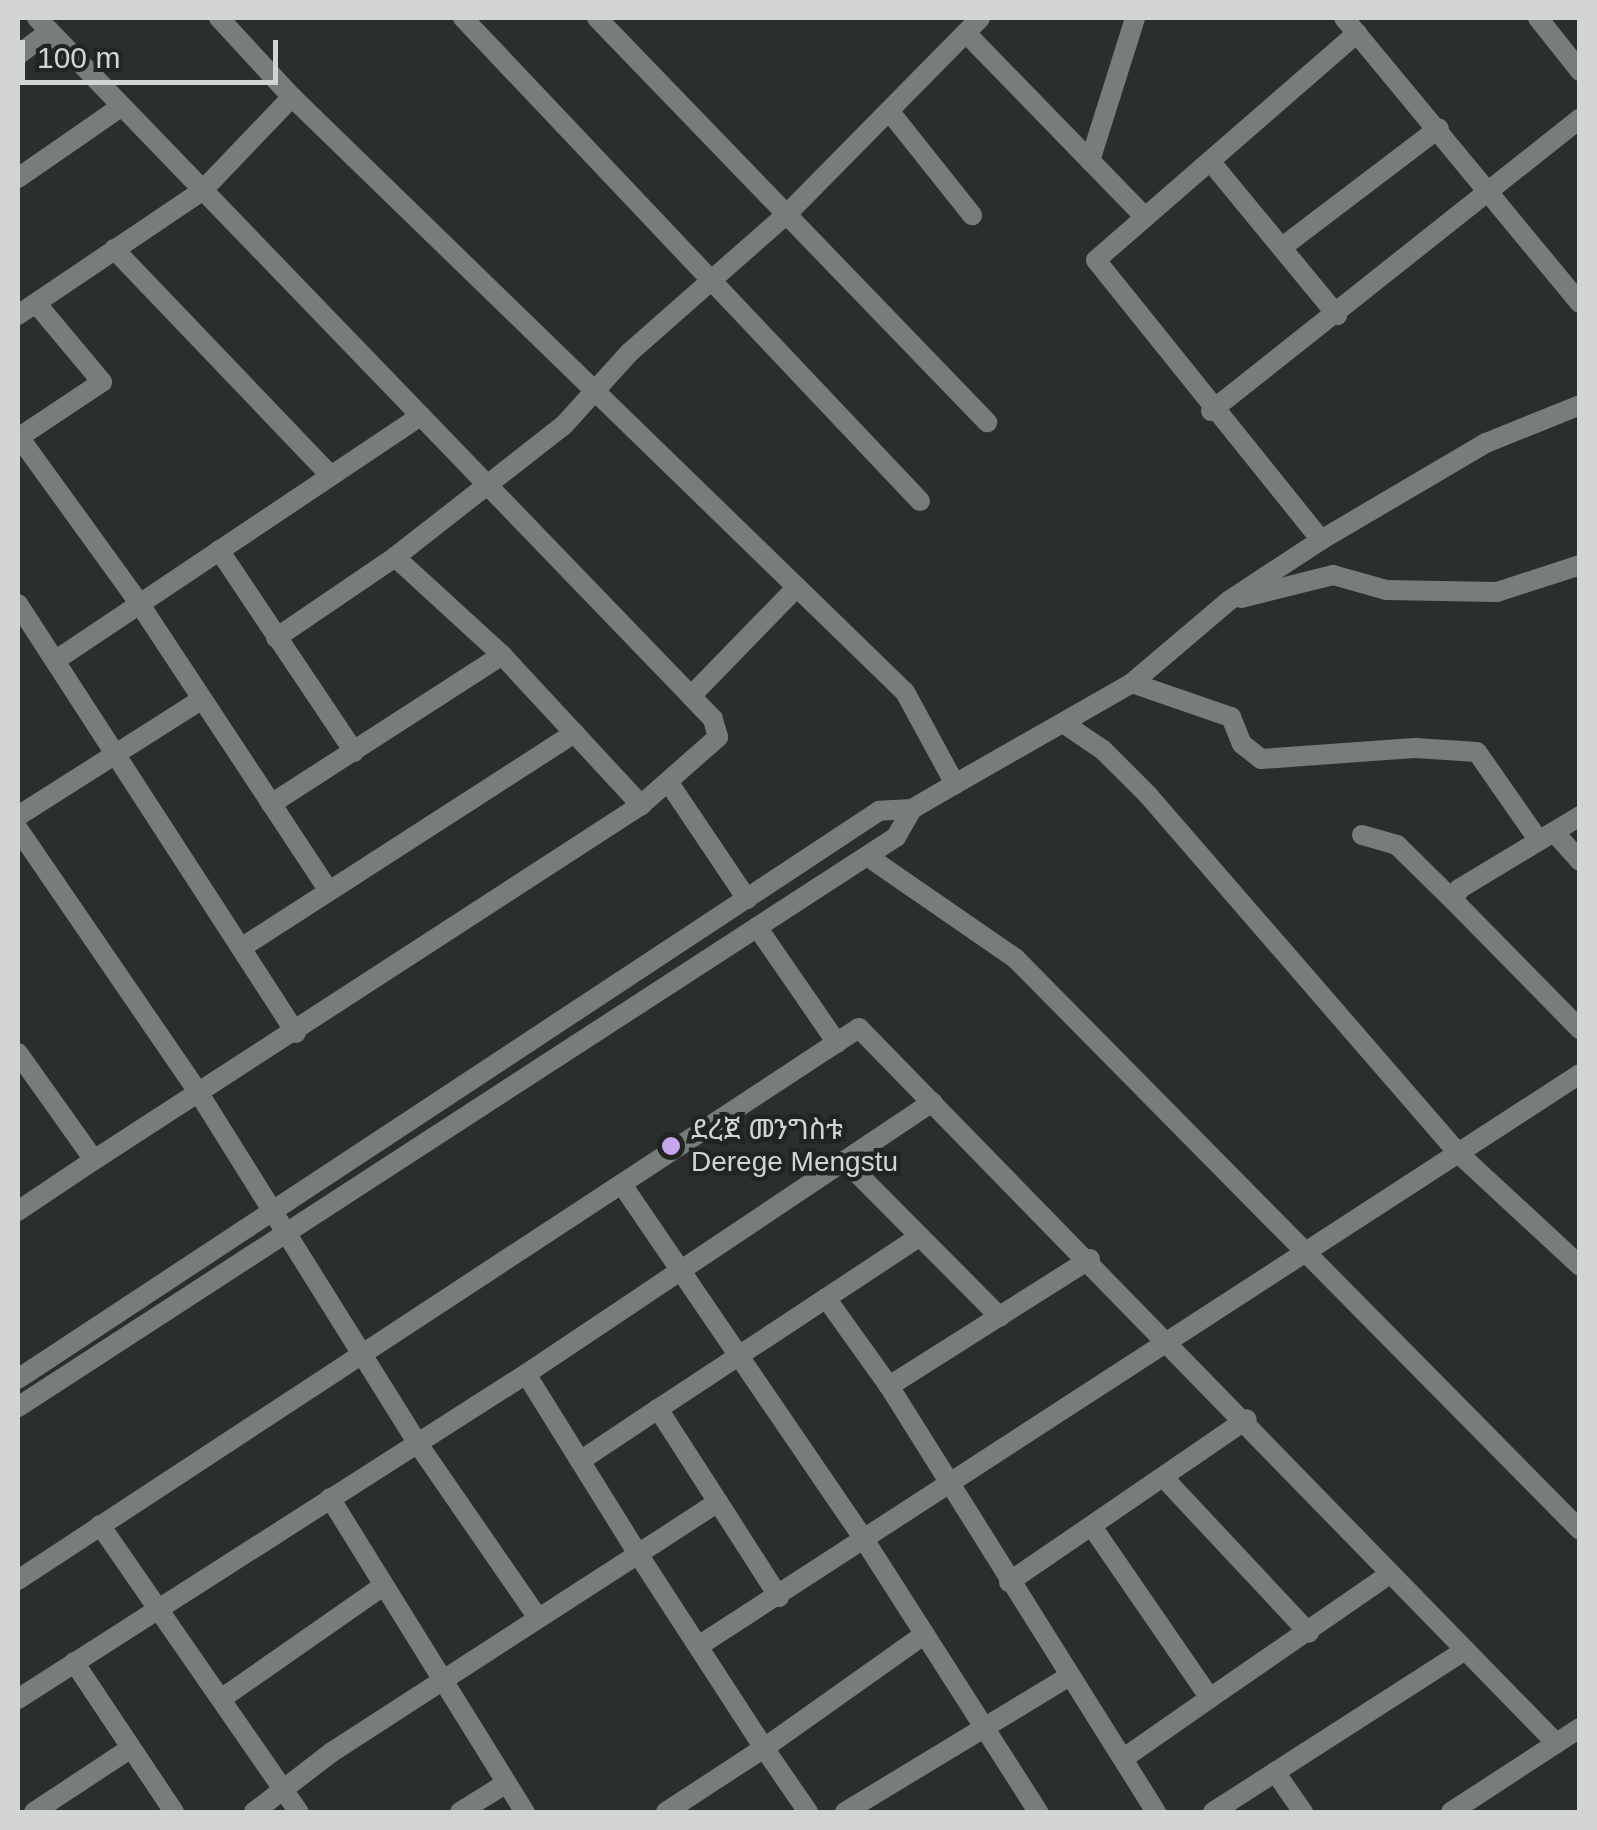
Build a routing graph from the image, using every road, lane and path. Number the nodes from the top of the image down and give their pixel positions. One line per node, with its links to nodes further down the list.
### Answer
1 (218, 18): 11 (street)
2 (463, 18): 26 (street)
3 (597, 18): 21 (street)
4 (1136, 18): 16 (street)
5 (1538, 18): 10 (street)
6 (43, 24): 9 (street); 12 (street)
7 (973, 25): 13 (street); 16 (street)
8 (1351, 25): 15 (street); 17 (street)
9 (18, 55)
10 (1580, 71)
11 (292, 96): 19 (street); 31 (street)
12 (119, 108): 18 (street); 19 (street)
13 (890, 112): 21 (street); 22 (street)
14 (1580, 120): 20 (street)
15 (1439, 128): 20 (street); 24 (street)
16 (1090, 161): 23 (street)
17 (1210, 161): 23 (street); 24 (street)
18 (18, 178)
19 (203, 190): 25 (street); 34 (street)
20 (1493, 192): 28 (street); 30 (street)
21 (789, 212): 26 (street); 35 (street)
22 (972, 216)
23 (1145, 217): 33 (street)
24 (1285, 245): 30 (street)
25 (114, 249): 27 (street); 37 (street)
26 (709, 284): 31 (street); 39 (street)
27 (36, 302): 29 (street); 36 (street)
28 (1580, 303)
29 (18, 314)
30 (1337, 315): 33 (street)
31 (599, 392): 38 (street); 44 (street)
32 (1580, 405): 40 (street)
33 (1211, 411): 40 (street)
34 (421, 416): 37 (street); 38 (street)
35 (987, 422)
36 (18, 437): 46 (street)
37 (331, 476): 41 (street)
38 (486, 488): 42 (street); 52 (street)
39 (920, 501)
40 (1321, 540): 45 (street)
41 (219, 550): 46 (street); 48 (street)
42 (395, 557): 48 (street); 49 (street)
43 (1580, 565): 45 (street)
44 (797, 587): 52 (street); 59 (street)
45 (1230, 600): 51 (street)
46 (139, 603): 50 (street); 53 (street)
47 (18, 604): 50 (street)
48 (276, 638): 56 (street)
49 (502, 654): 55 (street); 56 (street)
50 (56, 660): 57 (street)
51 (1132, 683): 54 (street); 67 (street)
52 (692, 696): 58 (street)
53 (201, 700): 57 (street); 60 (street)
54 (1063, 723): 59 (street); 83 (street)
55 (575, 733): 61 (street); 70 (street)
56 (354, 752): 60 (street)
57 (116, 753): 63 (street); 74 (street)
58 (669, 783): 61 (street); 71 (street)
59 (955, 784): 62 (street)
60 (271, 804): 70 (street)
61 (641, 805): 76 (street)
62 (912, 808): 68 (street); 71 (street)
63 (18, 816)
64 (1580, 816): 67 (street)
65 (18, 829): 81 (street)
66 (1362, 835): 72 (street)
67 (1546, 835): 69 (street); 72 (street)
68 (868, 856): 73 (street); 91 (street)
69 (1580, 861)
70 (328, 890): 74 (street)
71 (748, 898): 88 (street)
72 (1454, 901): 75 (street)
73 (758, 928): 77 (street); 89 (street)
74 (241, 948): 76 (street)
75 (1580, 1028)
76 (296, 1033): 81 (street)
77 (838, 1043): 82 (street); 86 (street)
78 (18, 1052): 80 (street)
79 (1580, 1074): 83 (street)
80 (26, 1084): 84 (street)
81 (200, 1095): 84 (street); 88 (street)
82 (932, 1102): 85 (street); 92 (street)
83 (1456, 1151): 91 (street); 93 (street)
84 (94, 1160): 87 (street)
85 (847, 1163): 90 (street); 94 (street)
86 (624, 1186): 94 (street); 98 (street)
87 (18, 1211)
88 (273, 1214): 89 (street); 101 (street)
89 (286, 1235): 98 (street); 103 (street)
90 (919, 1237): 95 (street); 96 (street)
91 (1305, 1249): 97 (street); 114 (street)
92 (1090, 1259): 96 (street); 97 (street)
93 (1580, 1266)
94 (681, 1272): 99 (street); 100 (street)
95 (826, 1298): 99 (street); 102 (street)
96 (1000, 1317): 102 (street)
97 (1170, 1340): 105 (street); 109 (street)
98 (361, 1355): 106 (street); 112 (street)
99 (741, 1355): 104 (street); 115 (street)
100 (526, 1374): 106 (street); 107 (street)
101 (18, 1379)
102 (889, 1386): 109 (street)
103 (18, 1407)
104 (658, 1409): 107 (street); 111 (street)
105 (1246, 1419): 108 (street); 117 (street)
106 (418, 1444): 110 (street); 123 (street)
107 (580, 1461): 116 (street)
108 (1164, 1478): 113 (street); 124 (street)
109 (950, 1484): 115 (street); 119 (street)
110 (330, 1498): 120 (street); 122 (street)
111 (718, 1502): 116 (street); 121 (street)
112 (100, 1525): 118 (street); 122 (street)
113 (1093, 1528): 119 (street); 131 (street)
114 (1580, 1530)
115 (865, 1541): 121 (street); 125 (street)
116 (638, 1554): 123 (street); 126 (street)
117 (1390, 1574): 124 (street); 127 (street)
118 (18, 1580)
119 (1009, 1582): 129 (street)
120 (380, 1588): 130 (street); 133 (street)
121 (779, 1597): 126 (street)
122 (158, 1612): 128 (street); 133 (street)
123 (536, 1615): 130 (street)
124 (1309, 1633): 131 (street)
125 (925, 1634): 134 (street); 138 (street)
126 (700, 1645): 138 (street)
127 (1466, 1650): 136 (street); 140 (street)
128 (74, 1662): 132 (street); 137 (street)
129 (1070, 1676): 134 (street); 139 (street)
130 (444, 1680): 141 (street); 142 (street)
131 (1210, 1698): 139 (street)
132 (18, 1699)
133 (222, 1700): 142 (street)
134 (984, 1725): 143 (street); 152 (street)
135 (1580, 1728): 136 (street)
136 (1556, 1743): 156 (street)
137 (131, 1748): 144 (street); 145 (street)
138 (764, 1748): 150 (street); 151 (street)
139 (1124, 1758): 153 (street)
140 (1276, 1772): 154 (street); 155 (street)
141 (505, 1784): 148 (street); 149 (street)
142 (283, 1788): 146 (street); 147 (street)
143 (1032, 1810)
144 (34, 1812)
145 (174, 1812)
146 (254, 1812)
147 (299, 1812)
148 (460, 1812)
149 (525, 1812)
150 (668, 1812)
151 (808, 1812)
152 (846, 1812)
153 (1156, 1812)
154 (1213, 1812)
155 (1304, 1812)
156 (1451, 1812)

